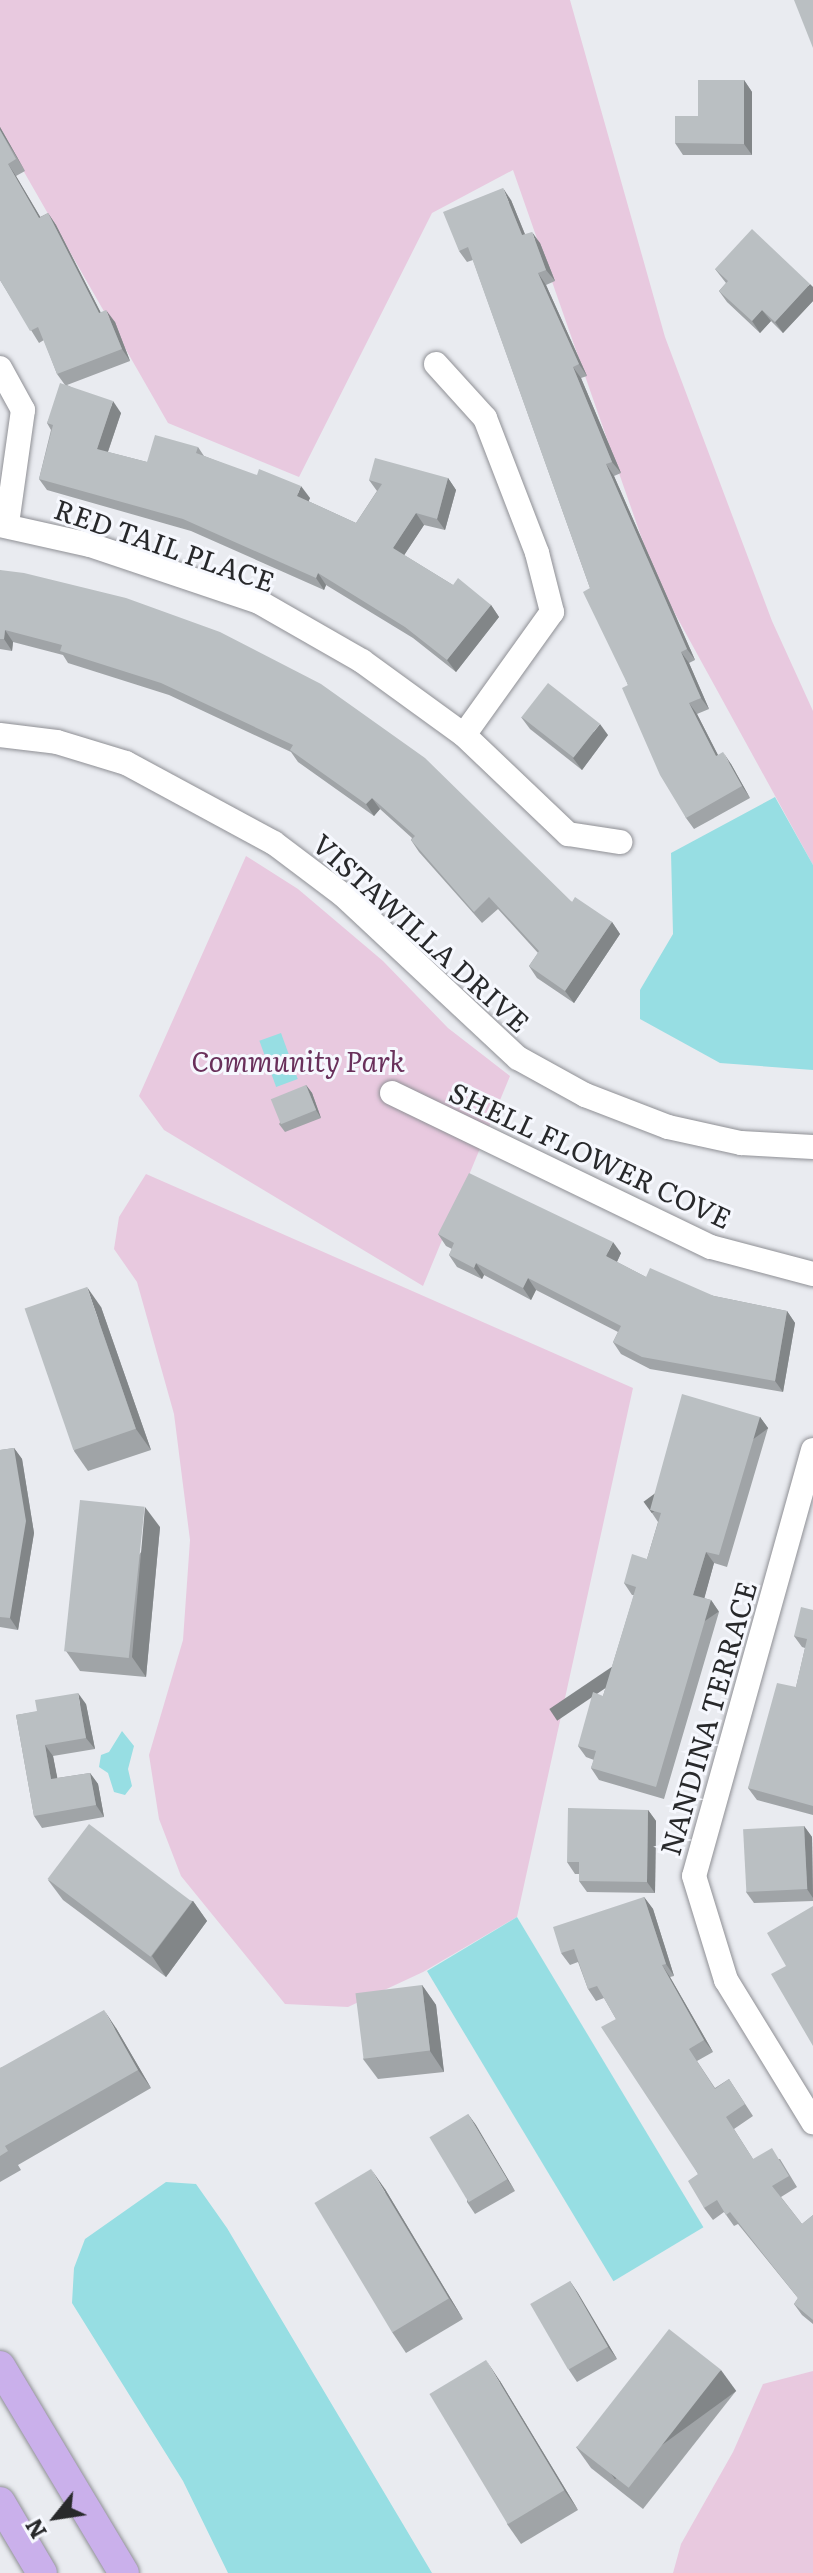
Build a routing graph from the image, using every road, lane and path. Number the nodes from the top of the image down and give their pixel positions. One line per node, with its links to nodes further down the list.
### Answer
1 (436, 364): 5 (street)
2 (0, 368): 3 (street)
3 (3, 525): 5 (street, RED TAIL PLACE)
4 (0, 735): 8 (street, VISTAWILLA DRIVE)
5 (464, 735): 6 (street, RED TAIL PLACE)
6 (620, 842)
7 (392, 1093): 9 (street, SHELL FLOWER COVE)
8 (813, 1147)
9 (813, 1274)
10 (813, 1450): 11 (street, NANDINA TERRACE)
11 (813, 2122)
12 (0, 2366): 15 (main road)
13 (0, 2502): 14 (main road)
14 (42, 2573)
15 (124, 2573)

